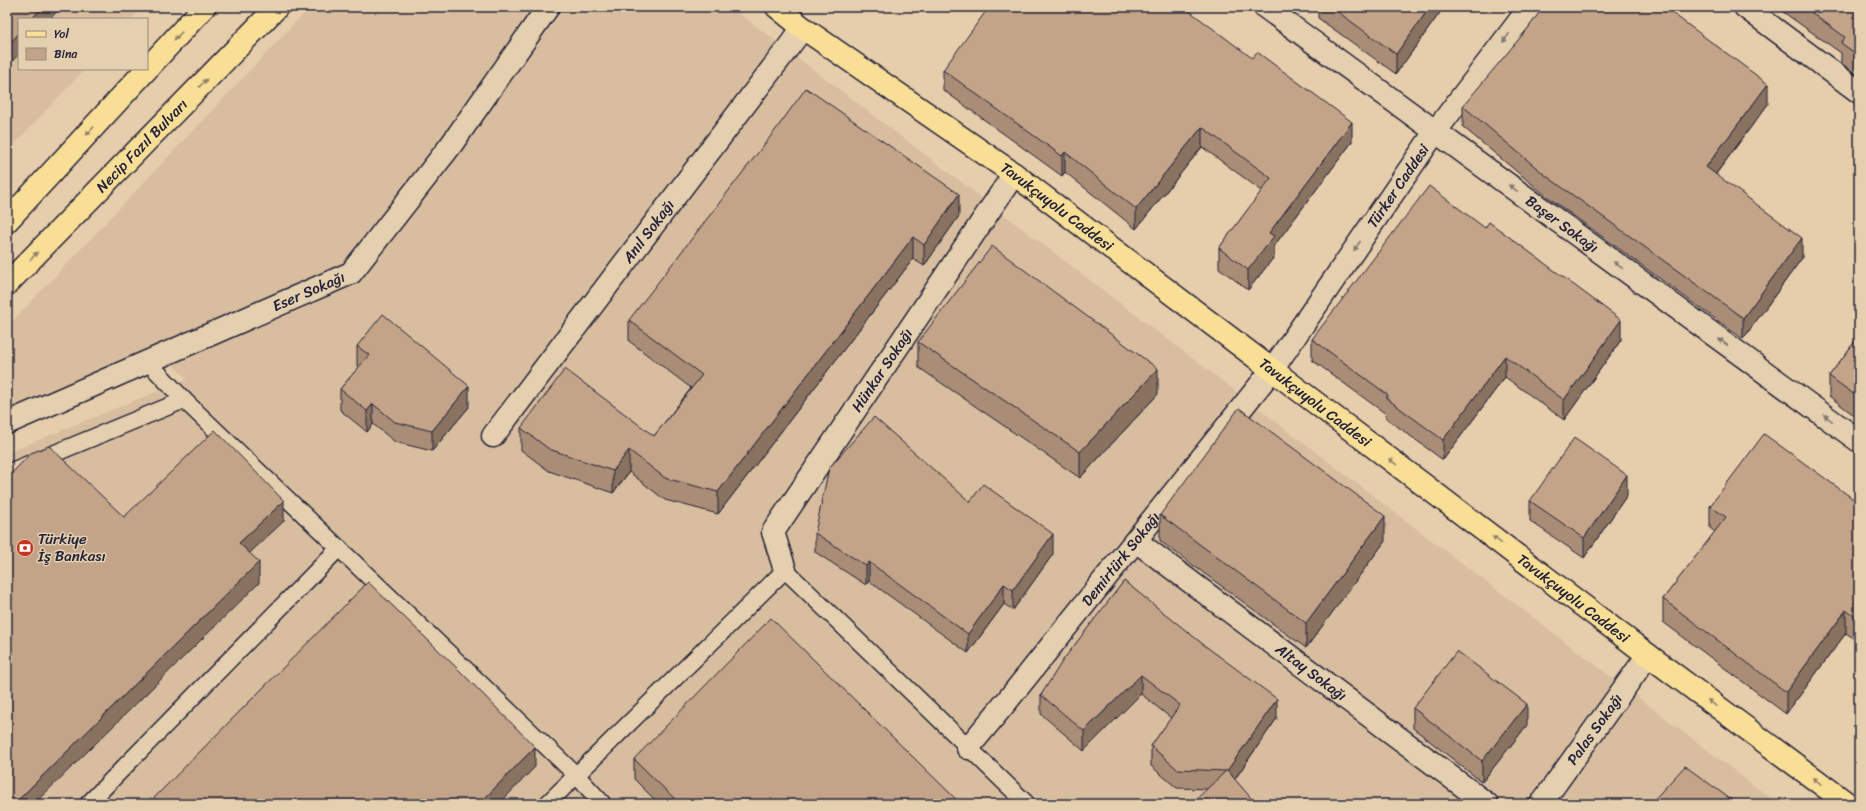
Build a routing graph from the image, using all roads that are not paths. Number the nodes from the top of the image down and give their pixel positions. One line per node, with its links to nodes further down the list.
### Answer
1 (204, 7): 9 (main road, one-way to 9)
2 (277, 7): 15 (main road, Necip Fazıl Bulvarı, one-way to 2)
3 (548, 7): 16 (street, Eser Sokağı)
4 (777, 7): 8 (main road, Tavukçuyolu Caddesi)
5 (1265, 7): 12 (street, Başer Sokağı)
6 (1530, 7): 12 (street, Türker Caddesi, one-way to 12)
7 (1745, 7): 11 (street)
8 (803, 28): 13 (main road, Tavukçuyolu Caddesi); 20 (street, Anıl Sokağı)
9 (148, 68)
10 (146, 70): 14 (main road, one-way to 14)
11 (1859, 92)
12 (1435, 132): 17 (street, Türker Caddesi, one-way to 17); 21 (street, Başer Sokağı, one-way to 12)
13 (1014, 174): 17 (main road, Tavukçuyolu Caddesi); 25 (street, Hünkar Sokağı)
14 (7, 221)
15 (7, 284)
16 (148, 362): 18 (lane); 19 (street, Eser Sokağı)
17 (1272, 370): 23 (street, Demirtürk Sokağı); 26 (main road, Tavukçuyolu Caddesi, one-way to 17)
18 (184, 400): 22 (lane); 24 (lane)
19 (7, 423)
20 (494, 436)
21 (1859, 441)
22 (7, 473)
23 (1136, 541): 27 (street, Demirtürk Sokağı); 33 (street, Altay Sokağı)
24 (338, 548): 28 (lane); 29 (lane)
25 (785, 570): 27 (lane); 28 (lane)
26 (1648, 655): 34 (street, Palas Sokağı); 35 (main road, Tavukçuyolu Caddesi, one-way to 26)
27 (968, 748): 32 (lane)
28 (576, 775): 30 (lane); 31 (lane)
29 (88, 804)
30 (547, 804)
31 (603, 804)
32 (1027, 804)
33 (1487, 804)
34 (1541, 804)
35 (1848, 804)

